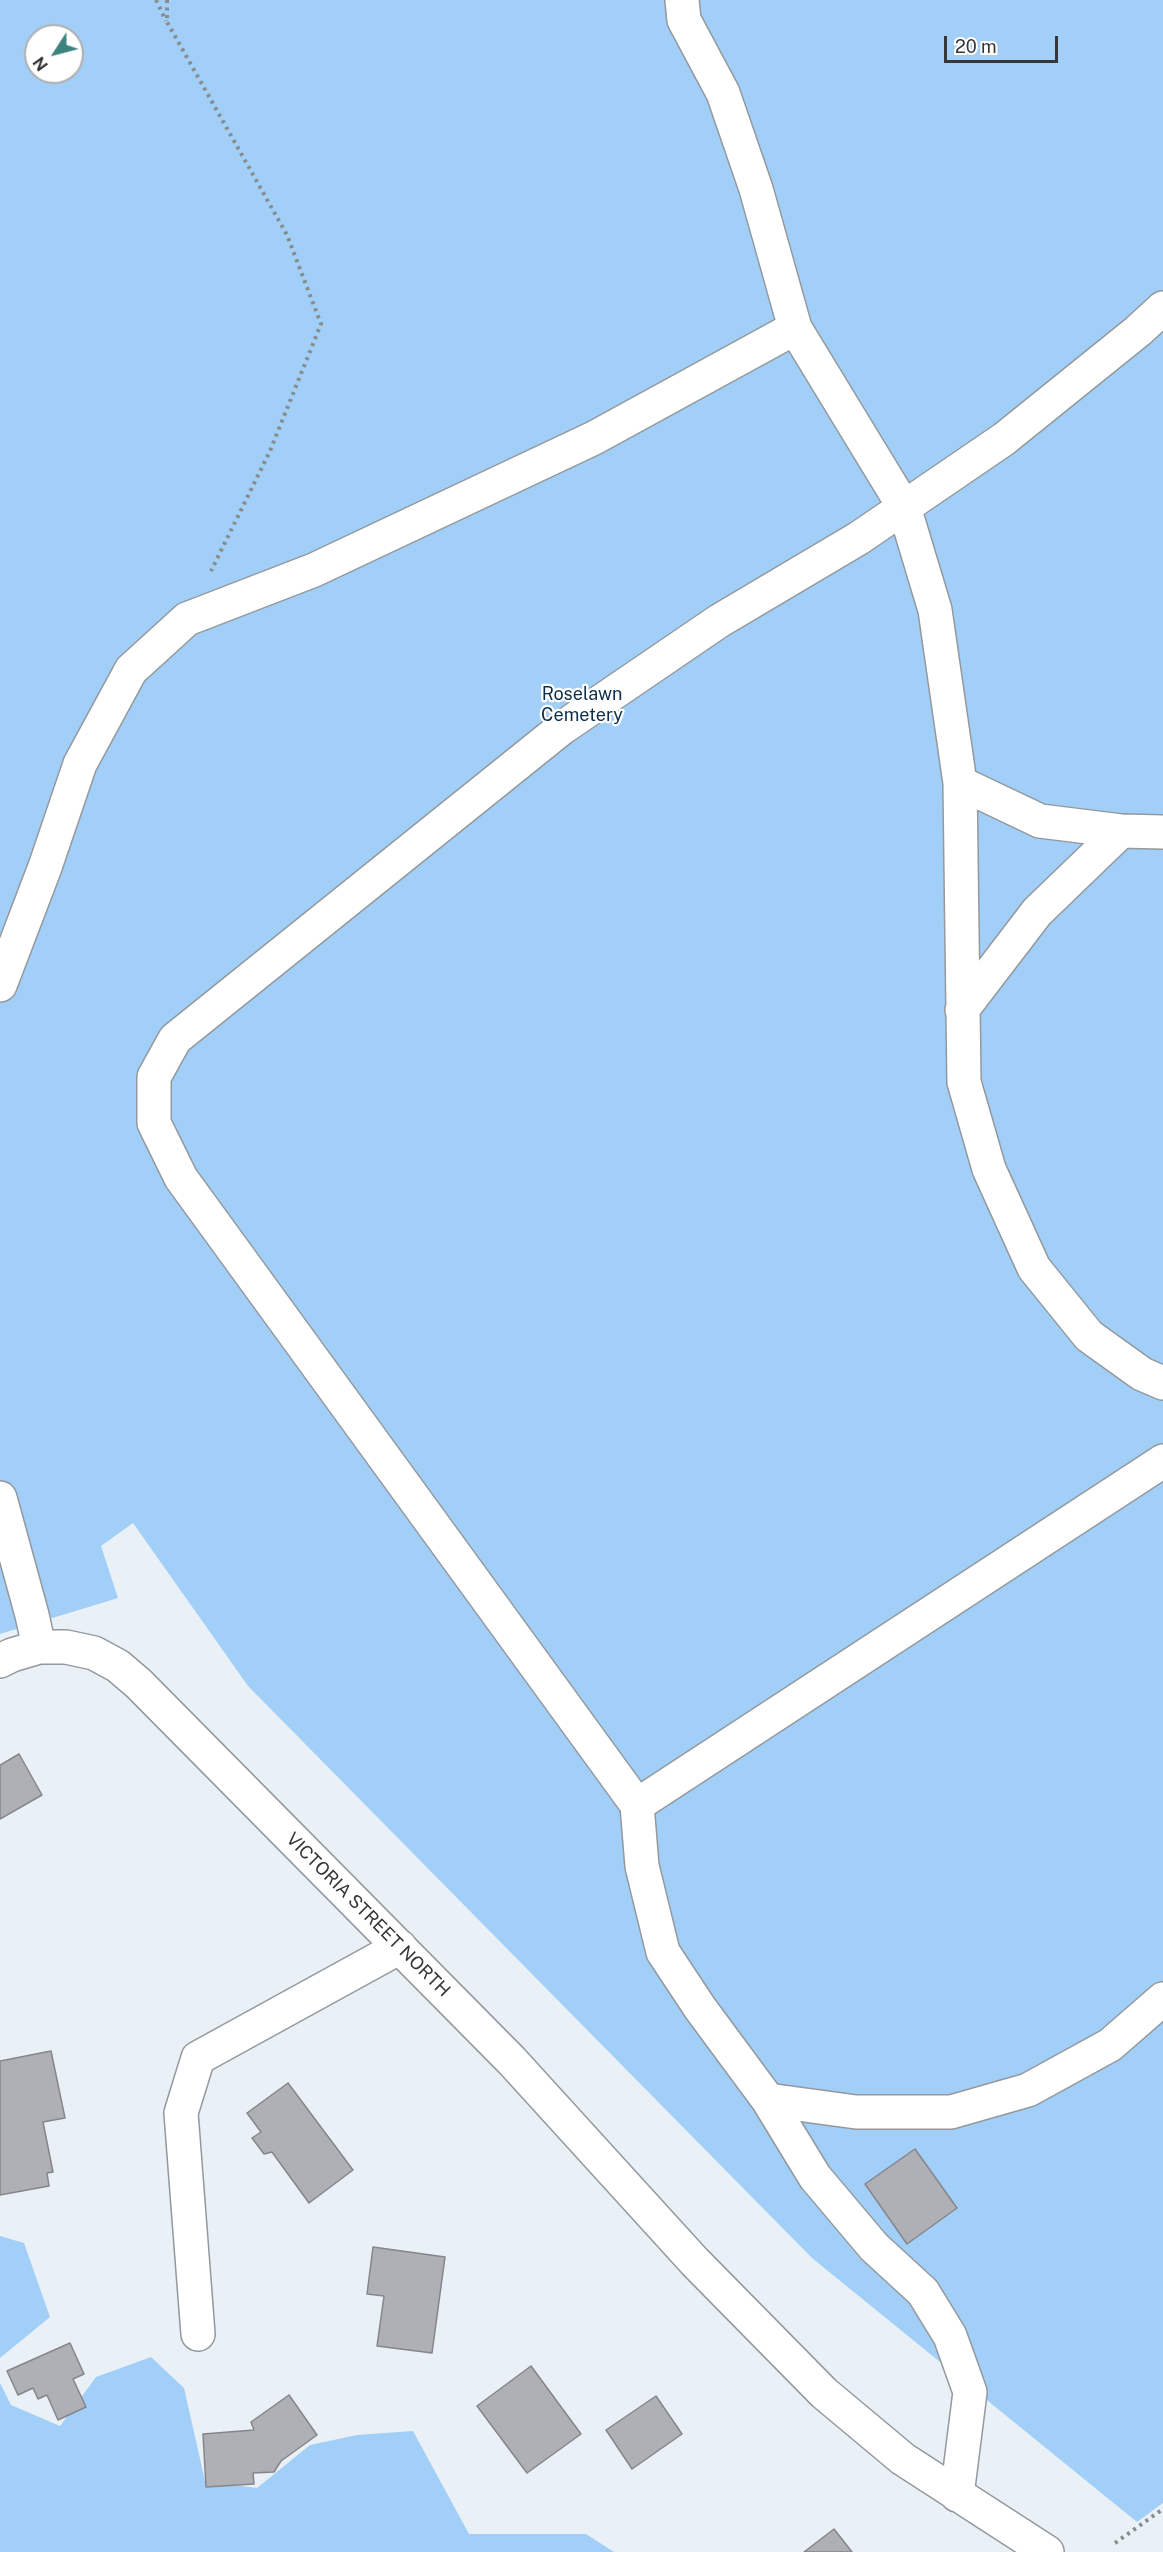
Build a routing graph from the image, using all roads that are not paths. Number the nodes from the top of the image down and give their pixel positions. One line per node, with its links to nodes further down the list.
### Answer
1 (682, 0): 3 (street)
2 (1163, 308): 4 (street)
3 (795, 328): 4 (street); 8 (street)
4 (904, 507): 5 (street); 15 (street)
5 (960, 783): 6 (street); 9 (street)
6 (1121, 831): 7 (street); 9 (street)
7 (1163, 832)
8 (0, 985)
9 (962, 1010): 10 (street)
10 (1163, 1383)
11 (1163, 1461): 15 (street)
12 (0, 1498): 13 (street)
13 (39, 1647): 14 (street, VICTORIA STREET NORTH); 16 (street, VICTORIA STREET NORTH)
14 (0, 1661)
15 (637, 1805): 18 (street)
16 (400, 1947): 19 (street); 20 (street, VICTORIA STREET NORTH)
17 (1163, 1999): 18 (street)
18 (768, 2100): 20 (street)
19 (198, 2334)
20 (957, 2495): 21 (street, VICTORIA STREET NORTH)
21 (1047, 2552)

